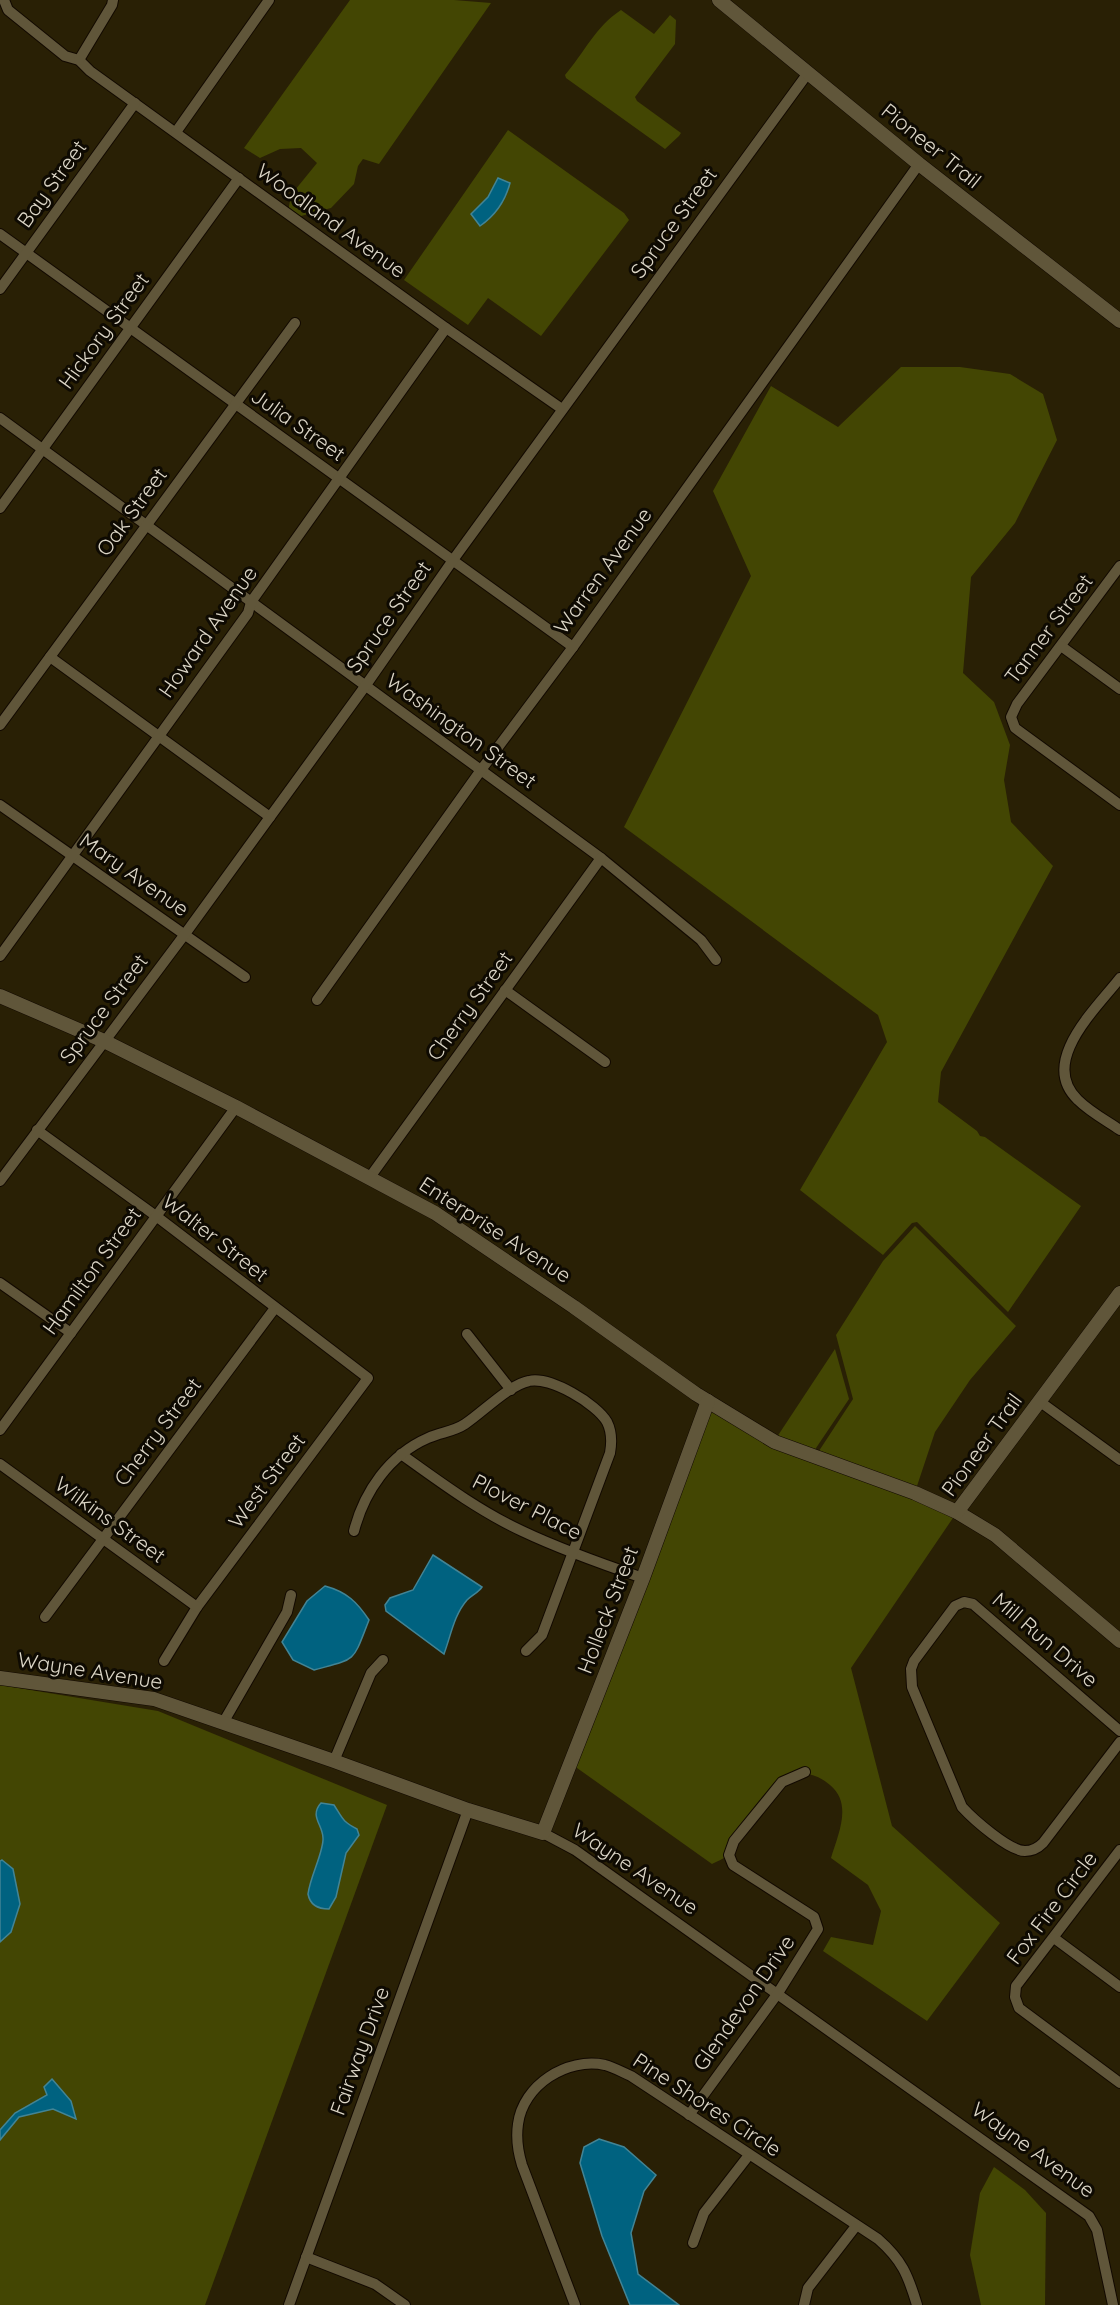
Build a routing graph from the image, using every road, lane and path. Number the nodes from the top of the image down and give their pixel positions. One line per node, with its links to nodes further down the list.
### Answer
1 (4, 0): 5 (street, Woodland Avenue)
2 (113, 0): 5 (street)
3 (269, 0): 8 (street)
4 (719, 0): 6 (street, Pioneer Trail)
5 (79, 60): 7 (street, Woodland Avenue)
6 (808, 73): 9 (street, Pioneer Trail); 19 (street, Spruce Street)
7 (135, 103): 8 (street, Woodland Avenue); 12 (street, Bay Street)
8 (177, 132): 10 (street, Woodland Avenue)
9 (919, 164): 14 (street, Pioneer Trail); 29 (street, Warren Avenue)
10 (239, 178): 16 (street, Hickory Street); 17 (street, Woodland Avenue)
11 (0, 234): 12 (street, Julia Street)
12 (25, 254): 13 (street, Bay Street); 16 (street, Julia Street)
13 (0, 289)
14 (1120, 321)
15 (295, 323): 18 (street, Oak Street)
16 (130, 328): 18 (street, Julia Street); 21 (street, Hickory Street)
17 (446, 328): 19 (street, Woodland Avenue); 22 (street, Howard Avenue)
18 (235, 405): 22 (street, Julia Street); 24 (street, Oak Street)
19 (562, 409): 25 (street, Spruce Street)
20 (0, 418): 21 (street, Washington Street)
21 (43, 449): 23 (street, Hickory Street); 24 (street, Washington Street)
22 (339, 478): 25 (street, Julia Street); 27 (street, Howard Avenue)
23 (0, 508)
24 (146, 526): 27 (street, Washington Street); 30 (street, Oak Street)
25 (453, 560): 29 (street, Julia Street); 31 (street, Spruce Street)
26 (1120, 566): 28 (street, Tanner Street)
27 (251, 602): 31 (street, Washington Street); 34 (street, Howard Avenue)
28 (1061, 646): 32 (street); 37 (street, Tanner Street)
29 (573, 647): 35 (street, Warren Avenue)
30 (50, 657): 33 (street, Oak Street); 34 (street)
31 (366, 685): 35 (street, Washington Street); 38 (street, Spruce Street)
32 (1120, 688)
33 (0, 725)
34 (159, 736): 38 (street); 39 (street, Howard Avenue)
35 (481, 770): 40 (street, Washington Street); 48 (street, Warren Avenue)
36 (0, 805): 39 (street, Mary Avenue)
37 (1120, 805)
38 (270, 817): 41 (street, Spruce Street)
39 (72, 856): 41 (street, Mary Avenue); 42 (street, Howard Avenue)
40 (601, 858): 43 (street, Washington Street); 46 (street, Cherry Street)
41 (185, 934): 44 (street, Mary Avenue); 49 (street, Spruce Street)
42 (0, 956)
43 (716, 960)
44 (245, 977)
45 (1120, 978): 53 (street)
46 (505, 990): 50 (street); 54 (street, Cherry Street)
47 (0, 996): 49 (street, Enterprise Avenue)
48 (317, 1000)
49 (104, 1041): 51 (street, Enterprise Avenue); 52 (street, Spruce Street)
50 (605, 1062)
51 (236, 1107): 54 (street, Enterprise Avenue); 56 (street, Hamilton Street)
52 (37, 1130): 55 (street, Spruce Street); 56 (street, Walter Street)
53 (1120, 1130)
54 (370, 1178): 64 (street, Enterprise Avenue)
55 (0, 1181)
56 (156, 1216): 59 (street, Walter Street); 60 (street, Hamilton Street)
57 (0, 1283): 60 (street)
58 (1118, 1301): 65 (street, Pioneer Trail)
59 (274, 1308): 62 (street, Walter Street); 72 (street, Cherry Street)
60 (71, 1334): 66 (street, Hamilton Street)
61 (467, 1334): 63 (street)
62 (368, 1378): 76 (street, West Street)
63 (511, 1390): 67 (street); 73 (street)
64 (708, 1401): 70 (street, Enterprise Avenue); 74 (street, Holleck Street)
65 (1040, 1401): 68 (street); 70 (street, Pioneer Trail)
66 (0, 1430)
67 (401, 1454): 71 (street); 73 (street, Plover Place)
68 (1120, 1460)
69 (0, 1464): 72 (street, Wilkins Street)
70 (957, 1512): 78 (street, Pioneer Trail)
71 (354, 1531)
72 (103, 1539): 76 (street, Wilkins Street); 77 (street, Cherry Street)
73 (574, 1554): 74 (street, Plover Place); 79 (street)
74 (643, 1578): 89 (street, Holleck Street)
75 (291, 1595): 83 (street)
76 (197, 1607): 81 (street, West Street)
77 (45, 1617)
78 (1120, 1641)
79 (526, 1652)
80 (383, 1660): 86 (street)
81 (165, 1661)
82 (0, 1678): 83 (street, Wayne Avenue)
83 (223, 1723): 86 (street, Wayne Avenue)
84 (1120, 1731): 85 (street, Mill Run Drive)
85 (1120, 1742)
86 (334, 1761): 88 (street, Wayne Avenue)
87 (805, 1772): 93 (street, Glendevon Drive)
88 (468, 1810): 89 (street, Wayne Avenue); 99 (street, Fairway Drive)
89 (543, 1833): 93 (street, Wayne Avenue)
90 (1119, 1852): 91 (street, Fox Fire Circle)
91 (1054, 1938): 92 (street); 94 (street, Fox Fire Circle)
92 (1120, 1988)
93 (778, 1993): 95 (street, Glendevon Drive); 105 (street, Wayne Avenue)
94 (1120, 2083)
95 (689, 2115): 96 (street, Pine Shores Circle); 102 (street, Pine Shores Circle)
96 (749, 2155): 97 (street, Pine Shores Circle); 98 (street)
97 (856, 2226): 103 (street); 104 (street, Pine Shores Circle)
98 (693, 2243)
99 (306, 2257): 100 (street, Fairway Drive); 101 (street)
100 (289, 2305)
101 (405, 2305)
102 (575, 2305)
103 (804, 2305)
104 (917, 2305)
105 (1113, 2305)

